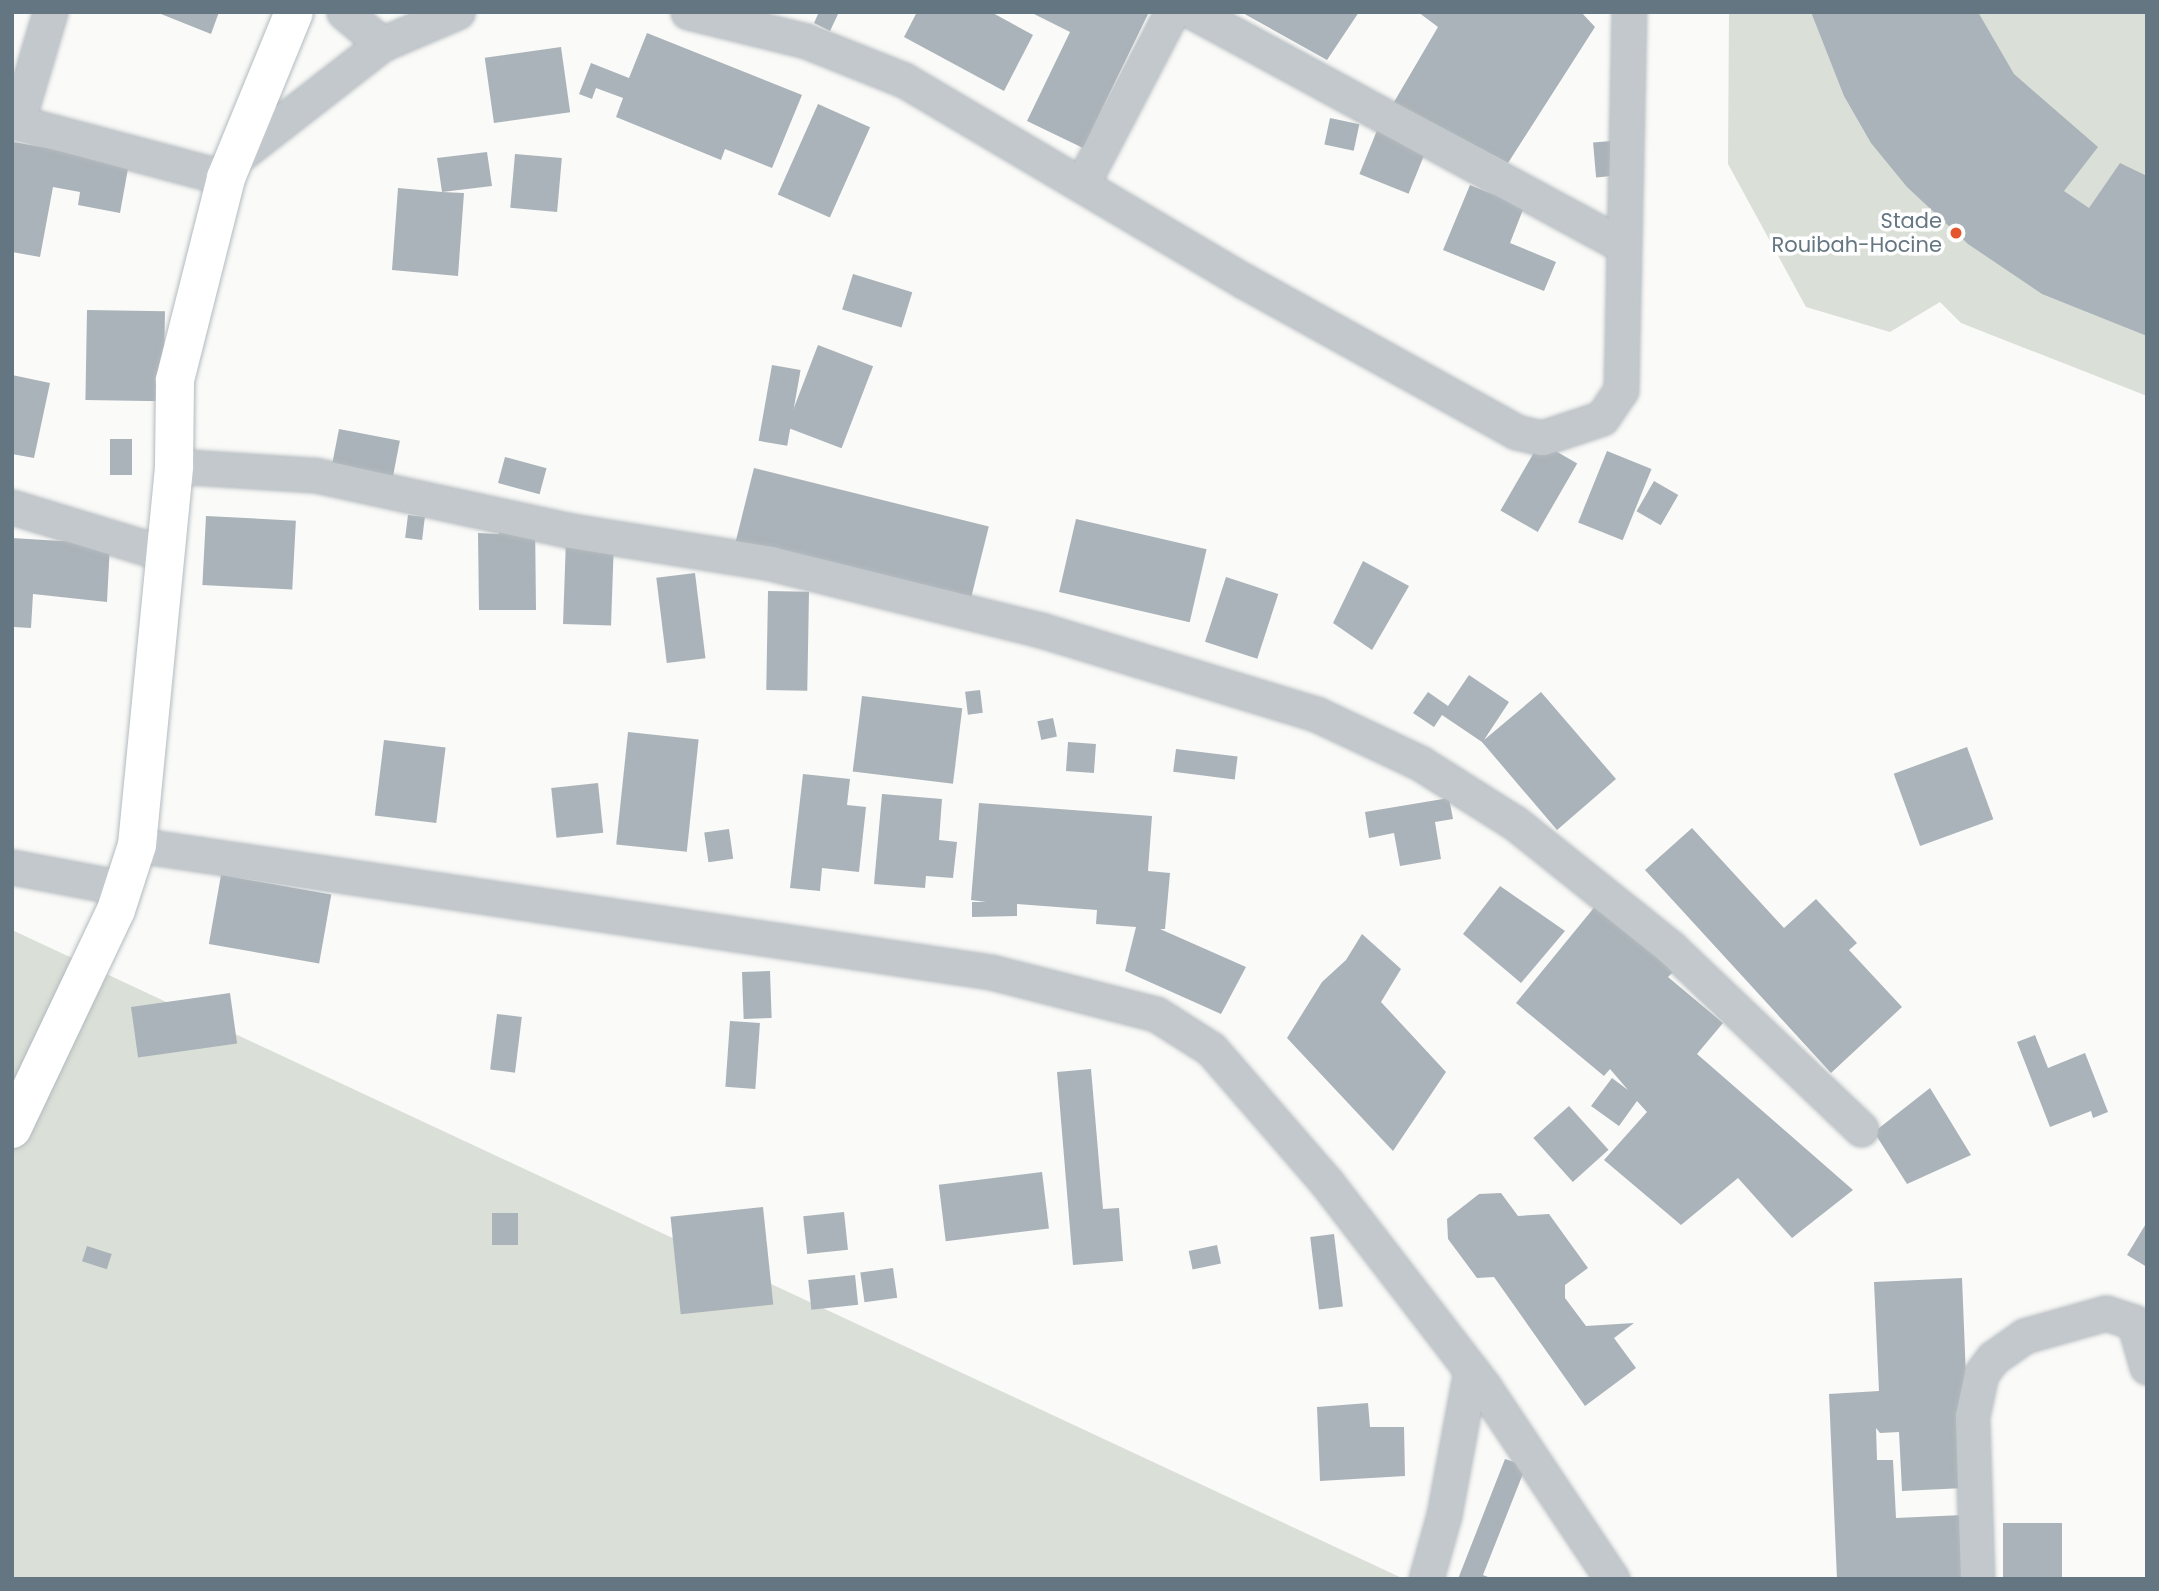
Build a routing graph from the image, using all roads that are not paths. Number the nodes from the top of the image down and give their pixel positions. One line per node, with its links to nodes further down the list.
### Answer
1 (50, 12): 10 (street)
2 (294, 12): 11 (main road)
3 (344, 12): 9 (street)
4 (457, 12): 9 (street)
5 (688, 12): 12 (street)
6 (1172, 12): 12 (street)
7 (1193, 12): 13 (street)
8 (1629, 12): 13 (street)
9 (382, 44): 11 (street)
10 (15, 122): 11 (street)
11 (229, 169): 14 (main road)
12 (1083, 182): 13 (street)
13 (1624, 246)
14 (174, 466): 16 (main road); 21 (street)
15 (12, 508): 16 (street)
16 (166, 554): 17 (main road)
17 (137, 845): 19 (main road); 23 (street)
18 (12, 867): 19 (street)
19 (123, 888): 20 (main road)
20 (12, 1129)
21 (1861, 1129)
22 (2147, 1367): 26 (street)
23 (1471, 1369): 24 (street); 25 (street)
24 (1426, 1579)
25 (1612, 1579)
26 (1977, 1579)

